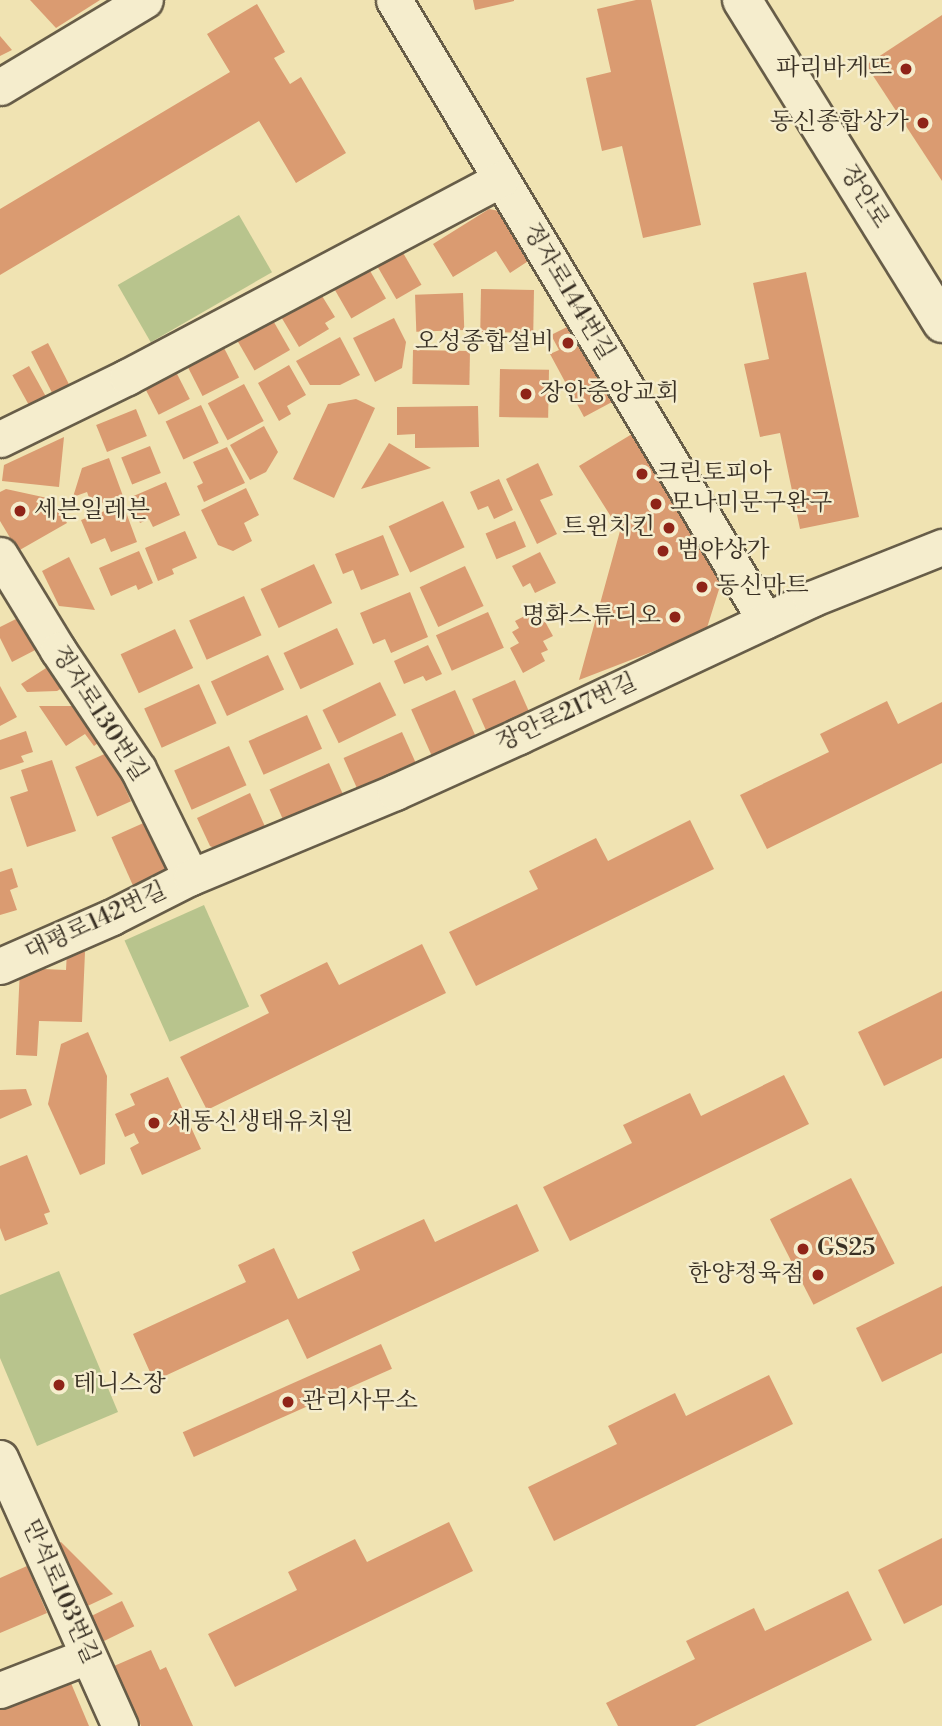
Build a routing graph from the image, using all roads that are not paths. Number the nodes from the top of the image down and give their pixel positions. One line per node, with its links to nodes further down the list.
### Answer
1 (145, 0): 4 (street)
2 (394, 0): 5 (street, 정자로144번길)
3 (742, 0): 6 (main road, 장안로)
4 (0, 87)
5 (501, 179): 7 (street); 10 (street, 정자로144번길)
6 (942, 323)
7 (0, 439)
8 (942, 547): 10 (street, 장안로217번길)
9 (0, 555): 11 (street, 정자로130번길)
10 (765, 620): 11 (street, 장안로217번길)
11 (191, 877): 12 (street, 대평로142번길)
12 (0, 966)
13 (0, 1458): 14 (street, 만석로103번길)
14 (88, 1656): 15 (street); 16 (street, 만석로103번길)
15 (0, 1690)
16 (121, 1726)

